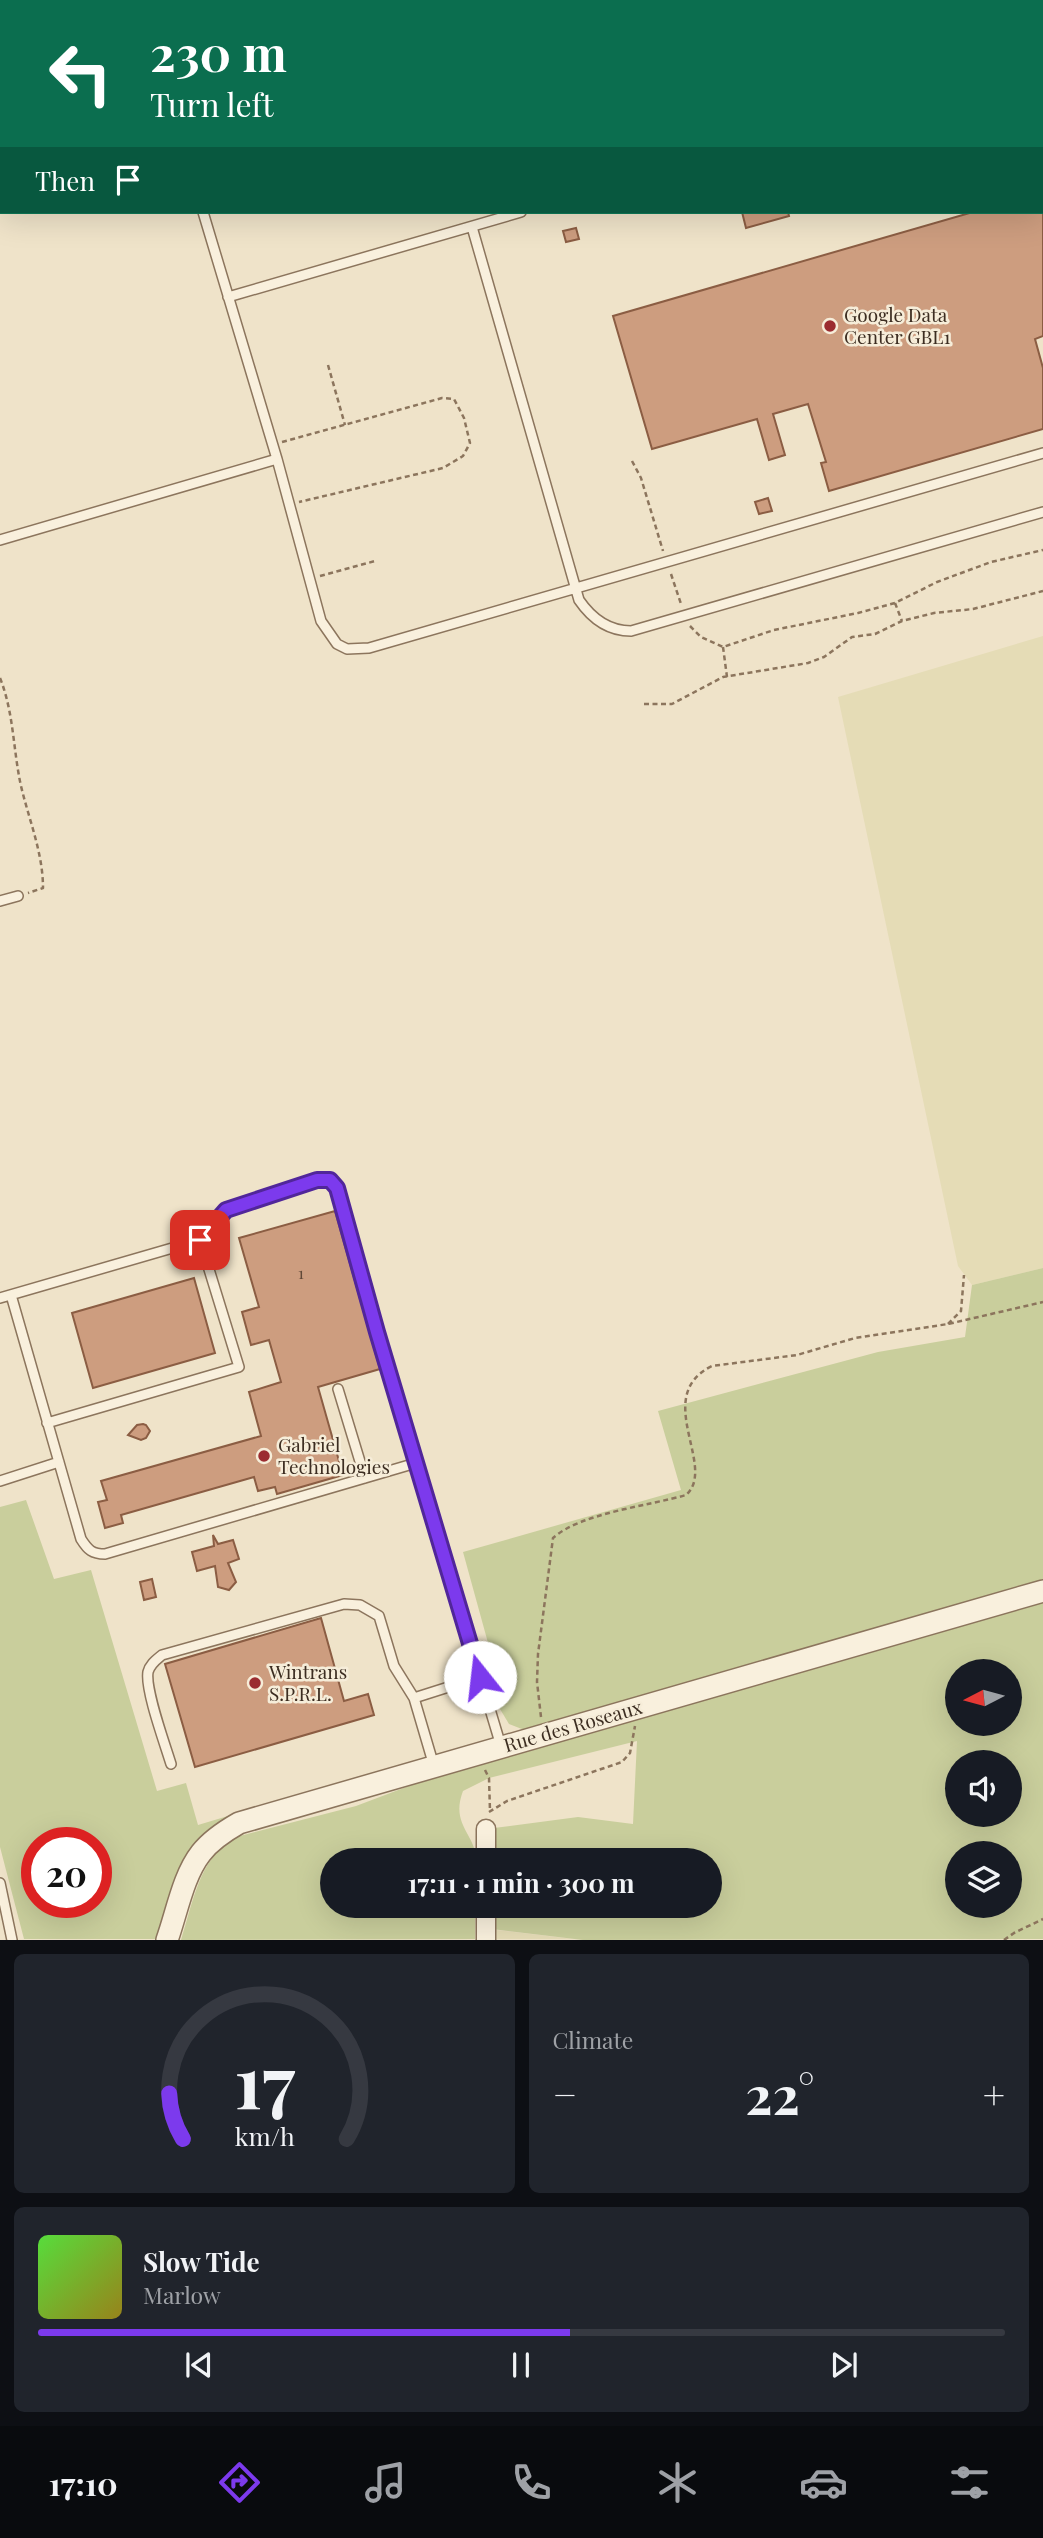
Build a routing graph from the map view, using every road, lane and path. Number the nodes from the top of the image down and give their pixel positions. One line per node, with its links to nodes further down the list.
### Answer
1 (205, 214): 4 (lane)
2 (515, 214): 3 (lane)
3 (472, 227): 4 (lane); 15 (lane)
4 (228, 297): 7 (lane)
5 (328, 365): 6 (path)
6 (345, 425): 7 (path); 10 (path)
7 (272, 444): 9 (lane)
8 (1043, 453): 15 (lane)
9 (277, 459): 10 (lane); 12 (lane)
10 (289, 504): 14 (lane)
11 (1043, 512): 15 (lane)
12 (0, 540)
13 (374, 561): 14 (path)
14 (310, 579): 15 (lane)
15 (576, 588)
16 (1043, 591): 18 (path)
17 (895, 603): 18 (path)
18 (902, 621): 20 (path)
19 (723, 647): 20 (path)
20 (727, 677): 22 (path)
21 (0, 678): 23 (path)
22 (644, 704)
23 (18, 896): 24 (lane)
24 (0, 901)
25 (200, 1240): 27 (lane); 32 (lane); 34 (lane)
26 (964, 1275): 30 (path)
27 (11, 1295): 28 (lane); 32 (lane)
28 (0, 1298)
29 (1043, 1302): 30 (path)
30 (948, 1324): 41 (path)
31 (338, 1389): 35 (lane)
32 (47, 1423): 33 (lane)
33 (59, 1462): 35 (lane); 36 (lane)
34 (416, 1463): 35 (lane); 38 (lane)
35 (365, 1478)
36 (0, 1481)
37 (1043, 1591): 40 (street, Rue des Roseaux)
38 (480, 1677): 39 (lane); 42 (lane)
39 (414, 1698): 44 (lane); 45 (lane)
40 (633, 1709): 41 (street, Rue des Roseaux); 46 (path)
41 (541, 1737): 42 (street, Rue des Roseaux)
42 (501, 1747): 43 (street, Rue des Roseaux)
43 (475, 1755): 45 (street, Rue des Roseaux); 46 (path)
44 (171, 1765)
45 (434, 1766): 52 (street, Rue des Roseaux)
46 (488, 1820): 47 (street)
47 (487, 1848)
48 (0, 1883): 51 (lane)
49 (486, 1918): 53 (street)
50 (1043, 1919): 54 (path)
51 (11, 1939)
52 (167, 1940)
53 (486, 1940)
54 (1004, 1940)

